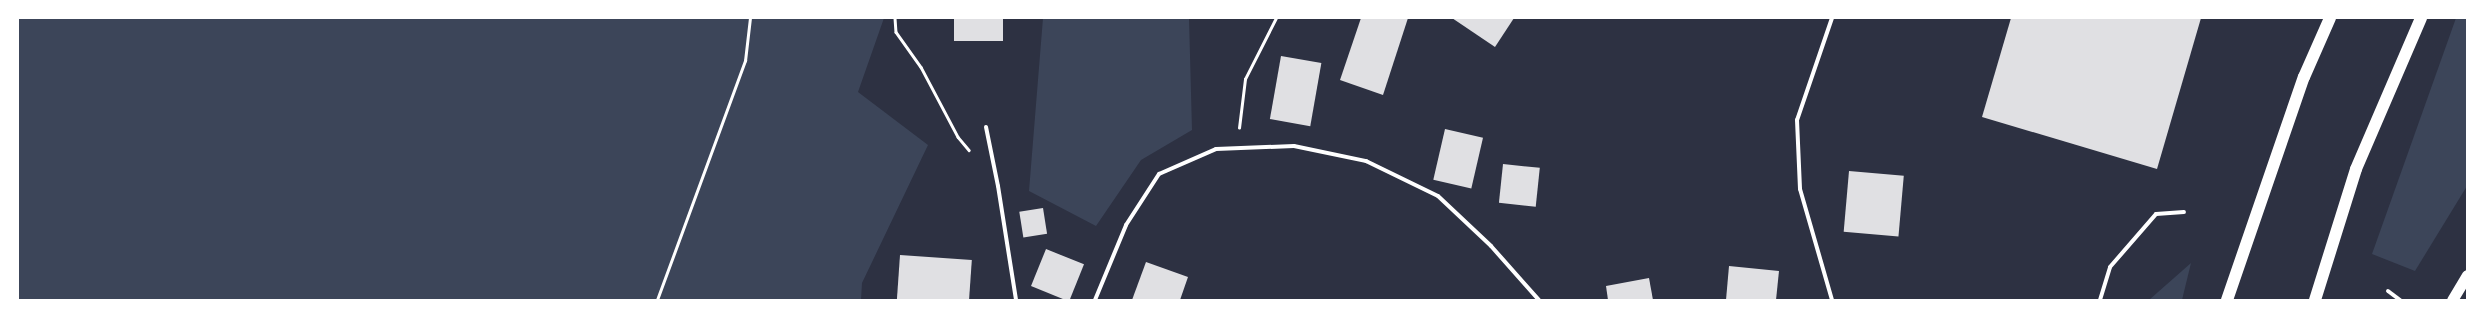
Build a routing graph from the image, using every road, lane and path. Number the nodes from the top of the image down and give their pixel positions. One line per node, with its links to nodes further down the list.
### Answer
1 (750, 18): 13 (path)
2 (895, 18): 9 (path)
3 (1276, 18): 8 (path)
4 (1832, 18): 17 (street)
5 (2330, 18): 19 (highway)
6 (2421, 18): 20 (highway)
7 (986, 127): 14 (street)
8 (1236, 148): 15 (street); 16 (street)
9 (973, 156)
10 (2184, 212): 18 (street)
11 (2467, 275): 22 (highway)
12 (2388, 291): 21 (street)
13 (657, 300)
14 (1016, 300)
15 (1095, 300)
16 (1539, 300)
17 (1832, 300)
18 (2100, 300)
19 (2227, 300)
20 (2315, 300)
21 (2400, 300)
22 (2452, 300)

